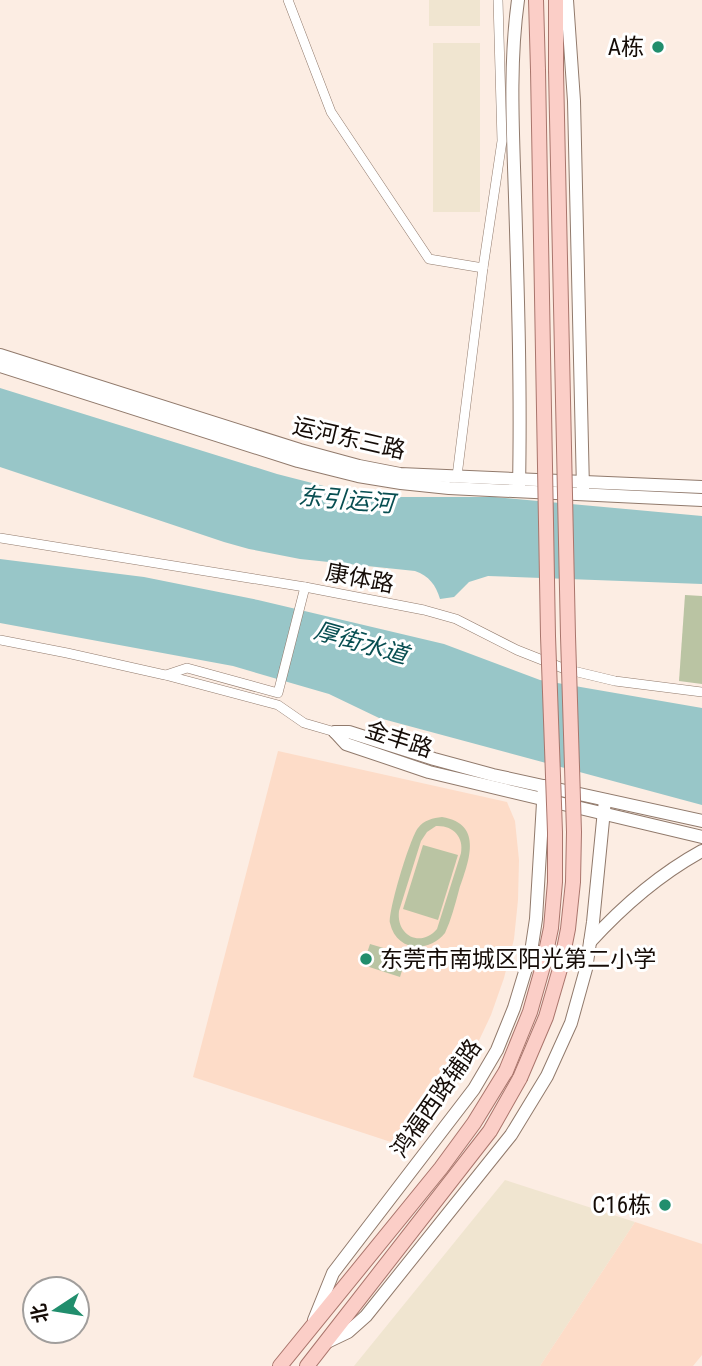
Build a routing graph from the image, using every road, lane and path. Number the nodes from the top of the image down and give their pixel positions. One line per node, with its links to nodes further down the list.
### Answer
1 (288, 0): 7 (street)
2 (498, 0): 7 (street)
3 (518, 0): 11 (main road)
4 (536, 0): 27 (main road, bridge)
5 (556, 0): 28 (main road, bridge)
6 (566, 0): 13 (main road)
7 (483, 268): 10 (street)
8 (0, 355): 10 (main road, 运河东三路)
9 (0, 366): 11 (main road, 运河东三路)
10 (457, 476): 11 (main road, 运河东三路)
11 (519, 485): 13 (main road, 运河东三路)
12 (702, 487): 13 (main road, 运河东三路)
13 (583, 488): 14 (main road, 运河东三路)
14 (702, 500)
15 (0, 538): 16 (street, 康体路)
16 (304, 587): 18 (street); 19 (street, 康体路)
17 (0, 640): 18 (street)
18 (165, 675): 20 (street)
19 (702, 692)
20 (335, 732): 21 (main road, 金丰路)
21 (544, 793): 22 (main road, 金丰路); 27 (main road, 鸿福西路辅路)
22 (604, 807): 23 (main road, 金丰路); 24 (main road, 金丰路); 26 (main road)
23 (702, 821)
24 (702, 836)
25 (702, 851): 26 (main road)
26 (590, 942): 28 (main road)
27 (312, 1327): 29 (main road)
28 (325, 1343): 30 (main road)
29 (280, 1366)
30 (307, 1366)

